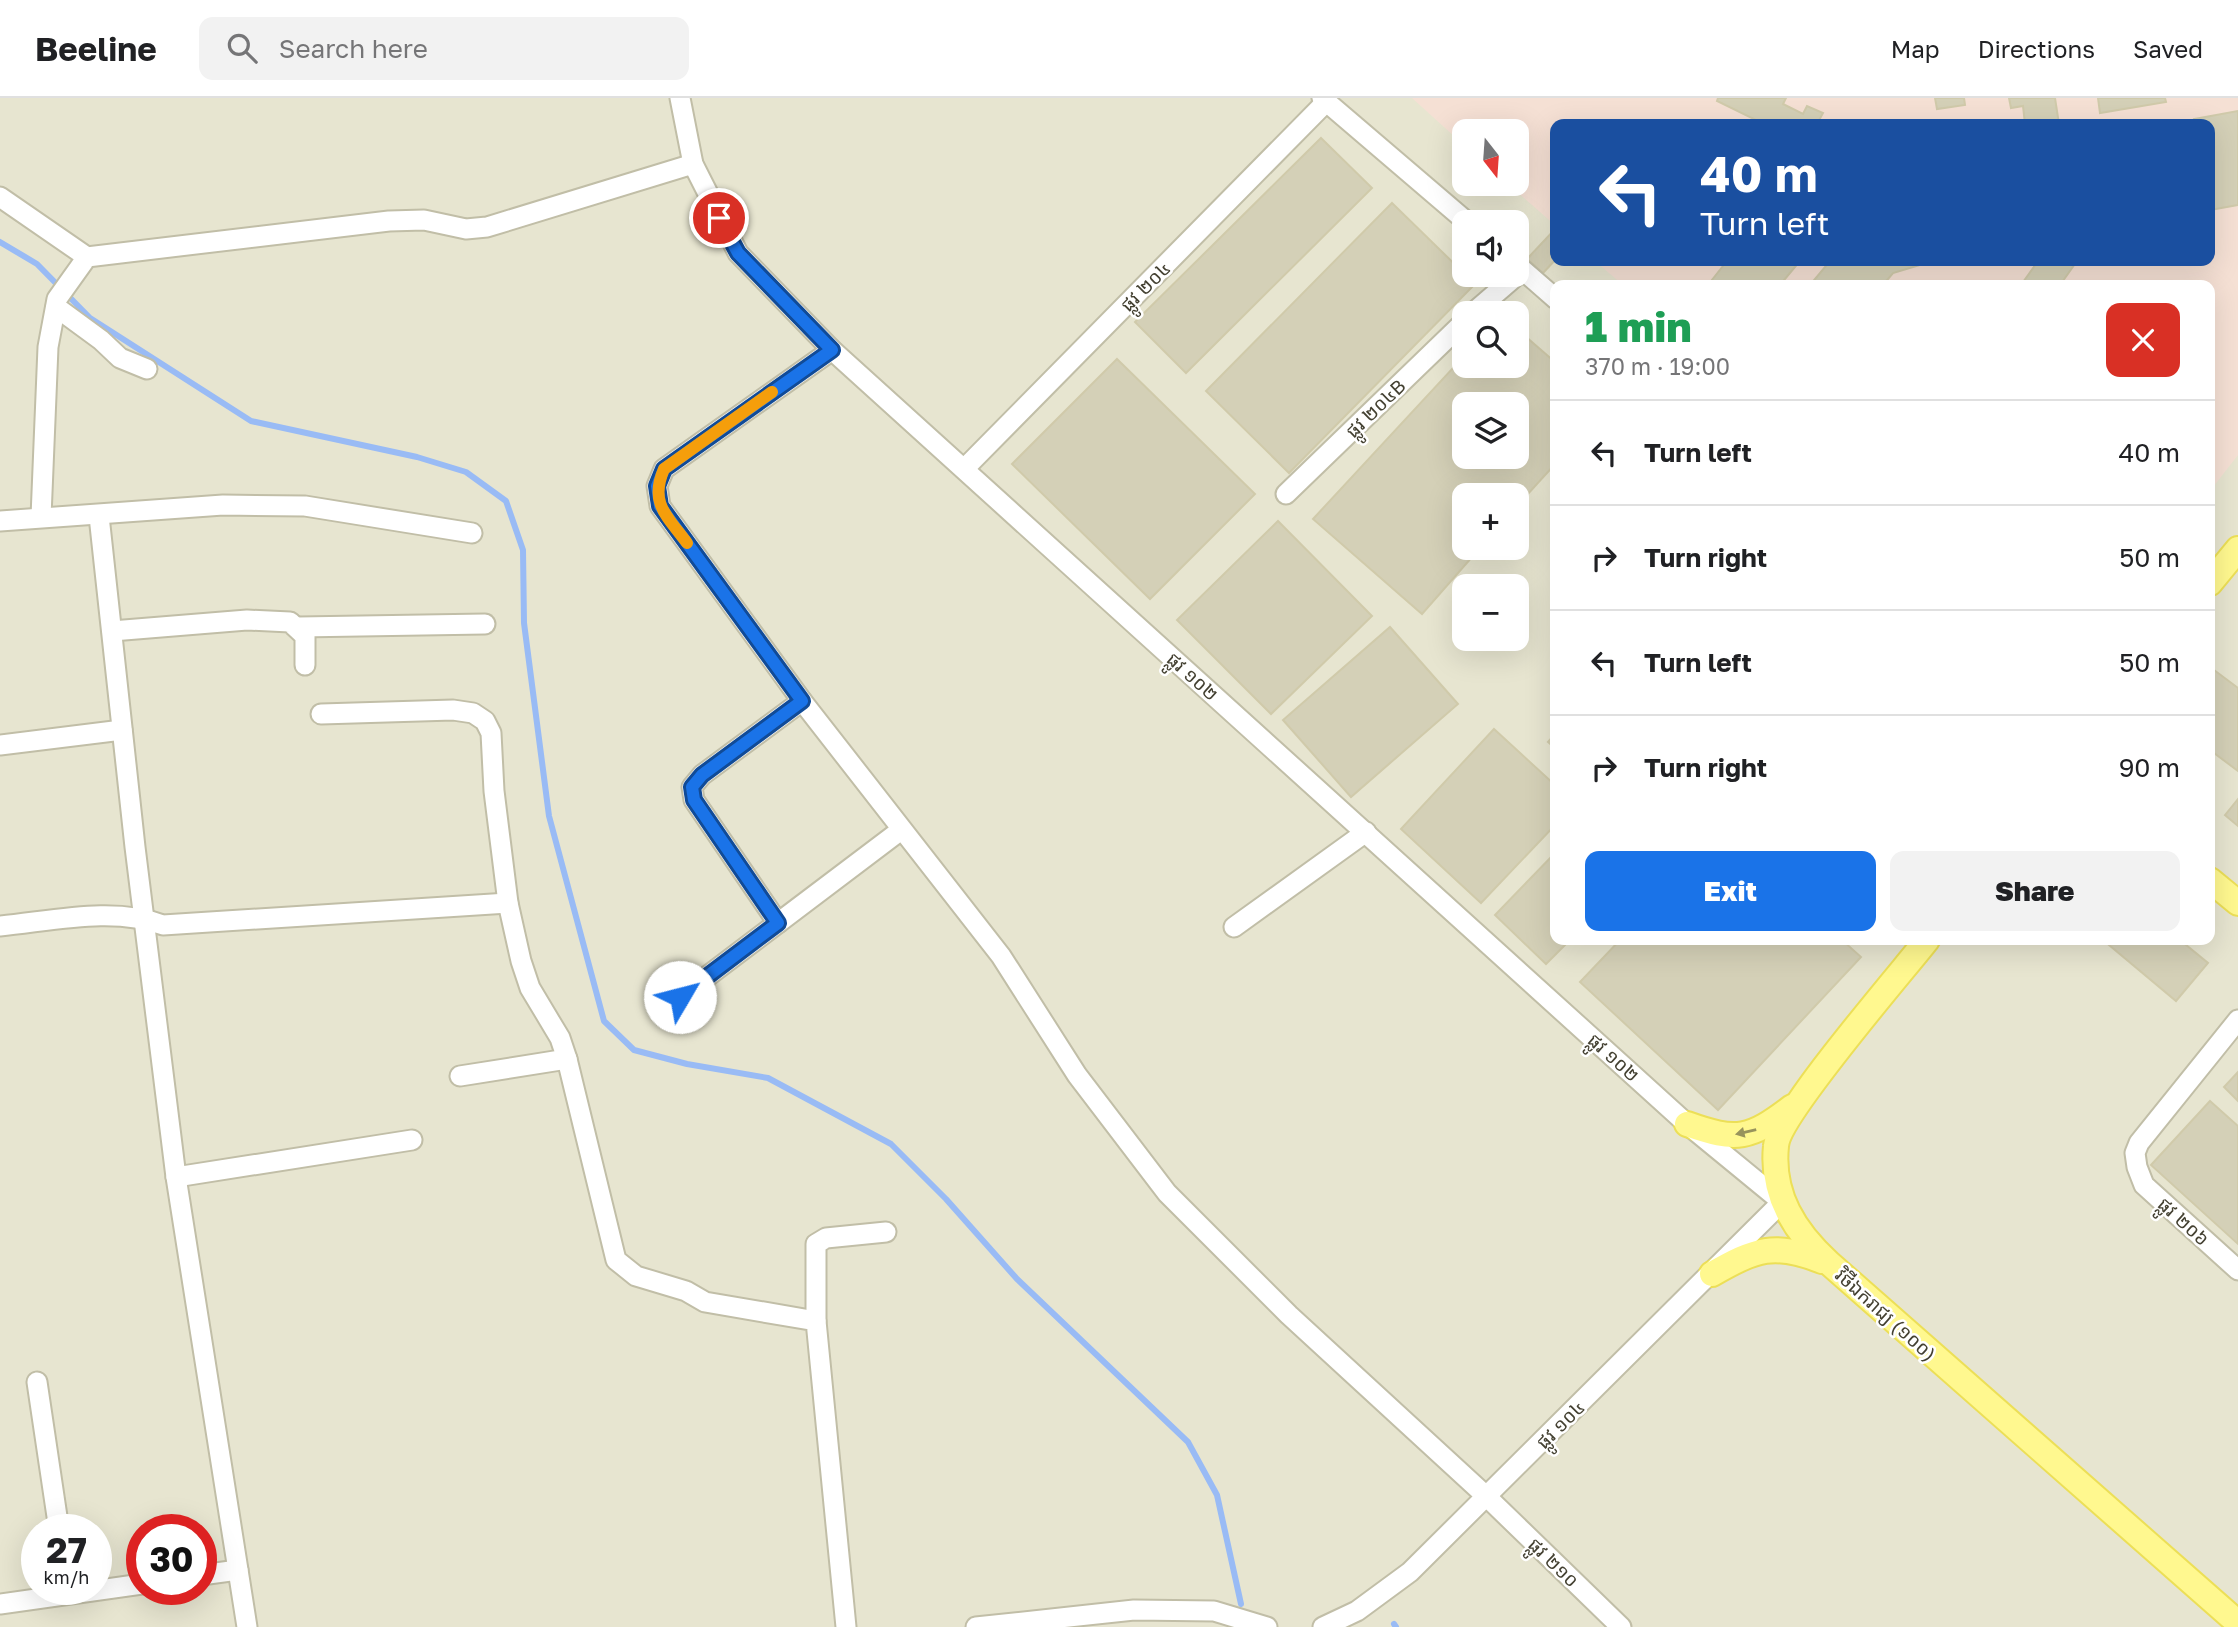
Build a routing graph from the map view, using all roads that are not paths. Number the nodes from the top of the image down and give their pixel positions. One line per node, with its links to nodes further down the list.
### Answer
1 (680, 98): 3 (street, ផ្លូវ ១០២)
2 (1324, 100): 5 (street); 15 (street, ផ្លូវ ២០៤)
3 (693, 164): 6 (street); 13 (street, ផ្លូវ ១០២)
4 (0, 197): 6 (street)
5 (1453, 210)
6 (85, 260): 11 (street)
7 (1529, 279): 9 (street)
8 (1501, 287): 10 (street)
9 (1550, 294)
10 (1486, 301)
11 (56, 303): 14 (street); 18 (street)
12 (1452, 334): 16 (street, ផ្លូវ ២០៤B)
13 (832, 350): 15 (street, ផ្លូវ ១០២); 27 (street, ផ្លូវ ២១០)
14 (147, 369)
15 (964, 469): 32 (street, ផ្លូវ ១០២)
16 (1286, 494)
17 (99, 516): 18 (street); 20 (street); 25 (street)
18 (41, 517): 19 (street)
19 (0, 522)
20 (472, 533)
21 (2238, 549): 22 (main road)
22 (2215, 577)
23 (485, 624): 24 (street)
24 (299, 627): 25 (street); 26 (street)
25 (112, 631): 29 (street)
26 (305, 665)
27 (802, 701): 31 (street, ផ្លូវ ២១០); 37 (street)
28 (321, 715): 34 (street)
29 (122, 730): 30 (street); 36 (street)
30 (0, 745)
31 (901, 830): 37 (street); 56 (street, ផ្លូវ ២១០)
32 (1366, 832): 39 (street); 46 (street, ផ្លូវ ១០២)
33 (2215, 884): 35 (main road)
34 (508, 903): 36 (street); 43 (street)
35 (2238, 904)
36 (144, 918): 38 (street); 48 (street)
37 (778, 923): 41 (street)
38 (0, 926)
39 (1234, 927)
40 (1923, 945): 45 (main road, វិថីឯករាជ្យ (១០០))
41 (680, 997)
42 (2238, 1020): 52 (street, ផ្លូវ ២០៦)
43 (567, 1059): 44 (street); 54 (street)
44 (460, 1076)
45 (1798, 1102): 46 (main road, one-way to 46); 49 (main road, វិថីឯករាជ្យ (១០០))
46 (1687, 1124): 49 (street, ផ្លូវ ១០២)
47 (412, 1140): 48 (street)
48 (176, 1177): 58 (street)
49 (1782, 1202): 51 (main road, វិថីឯករាជ្យ (១០០)); 53 (street, ផ្លូវ ១០៤)
50 (886, 1232): 54 (street)
51 (1829, 1263): 53 (main road); 62 (main road, វិថីឯករាជ្យ (១០០))
52 (2238, 1270)
53 (1712, 1274): 56 (street, ផ្លូវ ១០៤)
54 (816, 1321): 64 (street)
55 (37, 1382): 57 (street)
56 (1486, 1496): 67 (street, ផ្លូវ ១០៤); 68 (street, ផ្លូវ ២១០)
57 (57, 1514)
58 (238, 1570): 59 (street); 63 (street)
59 (217, 1573)
60 (21, 1600): 61 (street)
61 (0, 1604)
62 (2238, 1623)
63 (247, 1627)
64 (846, 1627)
65 (983, 1627): 66 (street)
66 (1267, 1627)
67 (1323, 1627)
68 (1621, 1627)

